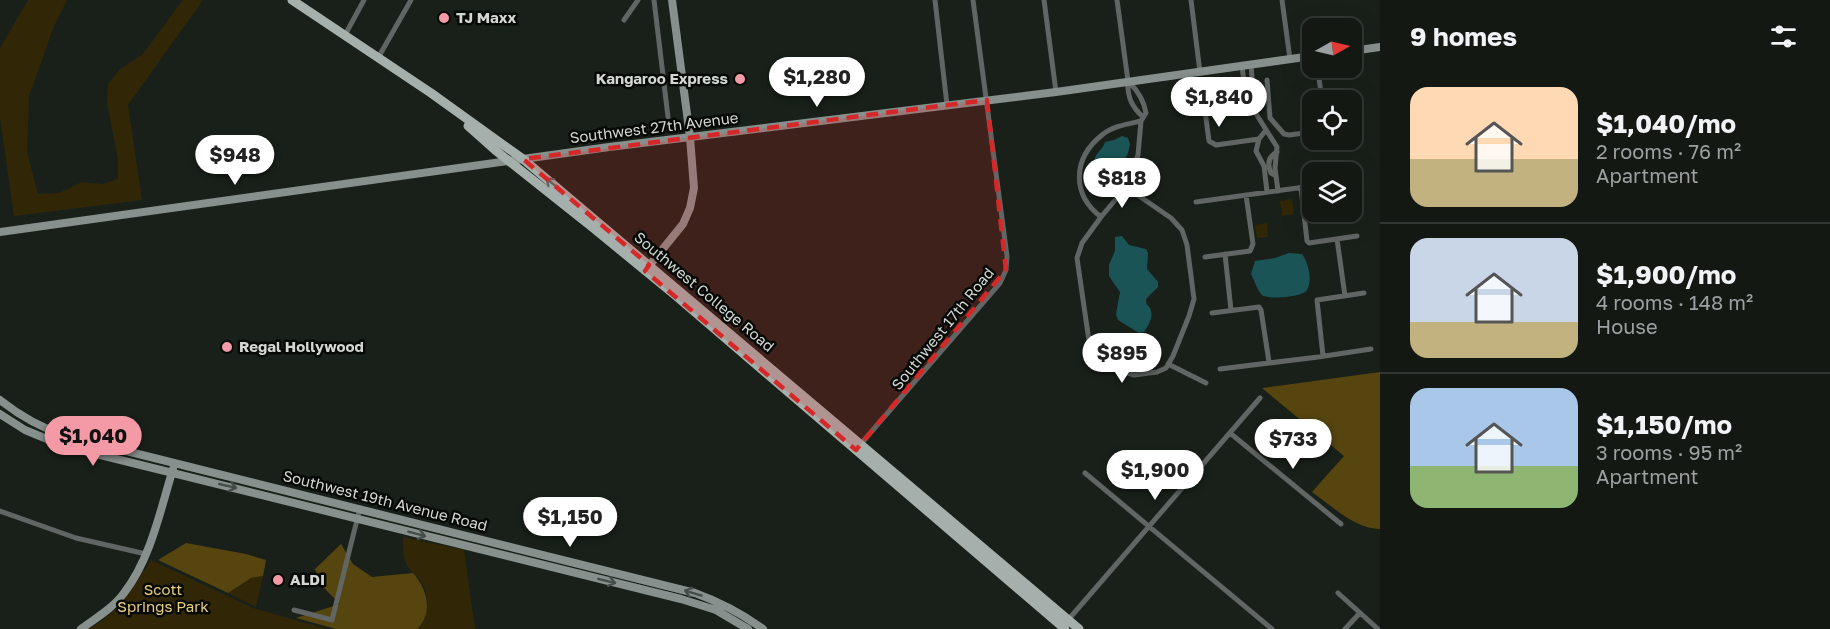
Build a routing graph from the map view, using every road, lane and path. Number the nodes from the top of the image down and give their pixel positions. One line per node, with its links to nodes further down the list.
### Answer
1 (286, 0): 40 (main road, Southwest College Road)
2 (292, 0): 15 (main road, Southwest College Road)
3 (364, 0): 15 (street)
4 (411, 0): 19 (street)
5 (638, 0): 14 (street)
6 (654, 0): 31 (street)
7 (672, 0): 37 (main road)
8 (935, 0): 29 (street)
9 (973, 0): 27 (street, Southwest 17th Road)
10 (1044, 0): 26 (street)
11 (1117, 0): 24 (street)
12 (1191, 0): 22 (street)
13 (1282, 0): 20 (street)
14 (624, 20)
15 (345, 35): 19 (main road, Southwest College Road)
16 (1380, 47): 17 (main road)
17 (1362, 50)
18 (1302, 57): 20 (main road, Southwest 27th Avenue)
19 (378, 58): 39 (main road, Southwest College Road)
20 (1290, 59): 21 (main road, Southwest 27th Avenue)
21 (1247, 65): 22 (main road, Southwest 27th Avenue); 34 (street)
22 (1200, 72): 24 (main road, Southwest 27th Avenue)
23 (1267, 80): 32 (street)
24 (1128, 81): 26 (main road, Southwest 27th Avenue); 28 (street); 30 (street)
25 (1202, 88): 38 (street)
26 (1056, 92): 27 (main road, Southwest 27th Avenue)
27 (987, 100): 29 (main road, Southwest 27th Avenue); 72 (street, Southwest 17th Road)
28 (1142, 100): 30 (street); 33 (street)
29 (947, 105): 37 (main road, Southwest 27th Avenue)
30 (1133, 106): 33 (street)
31 (668, 117)
32 (1270, 118): 34 (street); 36 (street)
33 (1142, 119): 41 (street); 47 (street)
34 (1262, 124): 35 (street)
35 (1266, 130): 38 (street); 43 (street)
36 (1302, 133)
37 (690, 137): 39 (main road, Southwest 27th Avenue); 53 (main road)
38 (1259, 139): 44 (street)
39 (523, 159): 40 (main road, Southwest 27th Avenue); 53 (main road, Southwest College Road, one-way to 39)
40 (509, 161): 48 (main road, Southwest 27th Avenue); 53 (main road, Southwest College Road)
41 (1126, 187): 47 (street); 61 (street)
42 (1301, 188): 43 (street); 50 (street)
43 (1278, 190): 44 (street)
44 (1267, 192): 45 (street)
45 (1246, 195): 46 (street); 51 (street)
46 (1196, 202)
47 (1101, 217): 61 (street)
48 (0, 232)
49 (1357, 236): 50 (street)
50 (1337, 239): 55 (street)
51 (1225, 254): 52 (street); 56 (street)
52 (1205, 257)
53 (647, 268): 72 (main road, Southwest College Road)
54 (1364, 293): 55 (street)
55 (1345, 296): 59 (street)
56 (1232, 310): 57 (street); 60 (street)
57 (1212, 313)
58 (1371, 349): 59 (street)
59 (1323, 356): 60 (street)
60 (1269, 362): 62 (street)
61 (1168, 364): 63 (street)
62 (1220, 369)
63 (1206, 382)
64 (1260, 398): 70 (street)
65 (0, 400): 68 (main road, Southwest 19th Avenue Road)
66 (0, 407): 68 (main road)
67 (0, 414): 69 (main road, Southwest 19th Avenue Road)
68 (29, 420): 71 (main road, Southwest 19th Avenue Road)
69 (25, 430): 71 (main road); 74 (main road, Southwest 19th Avenue Road)
70 (1230, 434): 79 (street); 80 (street)
71 (71, 437): 73 (main road, Southwest 19th Avenue Road)
72 (858, 447): 85 (main road, Southwest College Road)
73 (175, 462): 74 (main road); 76 (main road, Southwest 19th Avenue Road)
74 (171, 473): 78 (main road, Southwest 19th Avenue Road, one-way to 78); 81 (main road)
75 (1085, 473): 80 (street)
76 (360, 508): 78 (street); 88 (main road, Southwest 19th Avenue Road, one-way to 76)
77 (0, 512): 81 (street)
78 (357, 518): 83 (street); 87 (main road, Southwest 19th Avenue Road, one-way to 87)
79 (1341, 524)
80 (1148, 526): 85 (street); 90 (street)
81 (146, 554): 86 (main road)
82 (1338, 593): 84 (street)
83 (294, 610)
84 (1359, 614): 91 (street); 92 (street)
85 (1067, 625): 89 (main road, Southwest College Road)
86 (81, 629)
87 (748, 629)
88 (763, 629)
89 (1079, 629)
90 (1272, 629)
91 (1345, 629)
92 (1377, 629)

